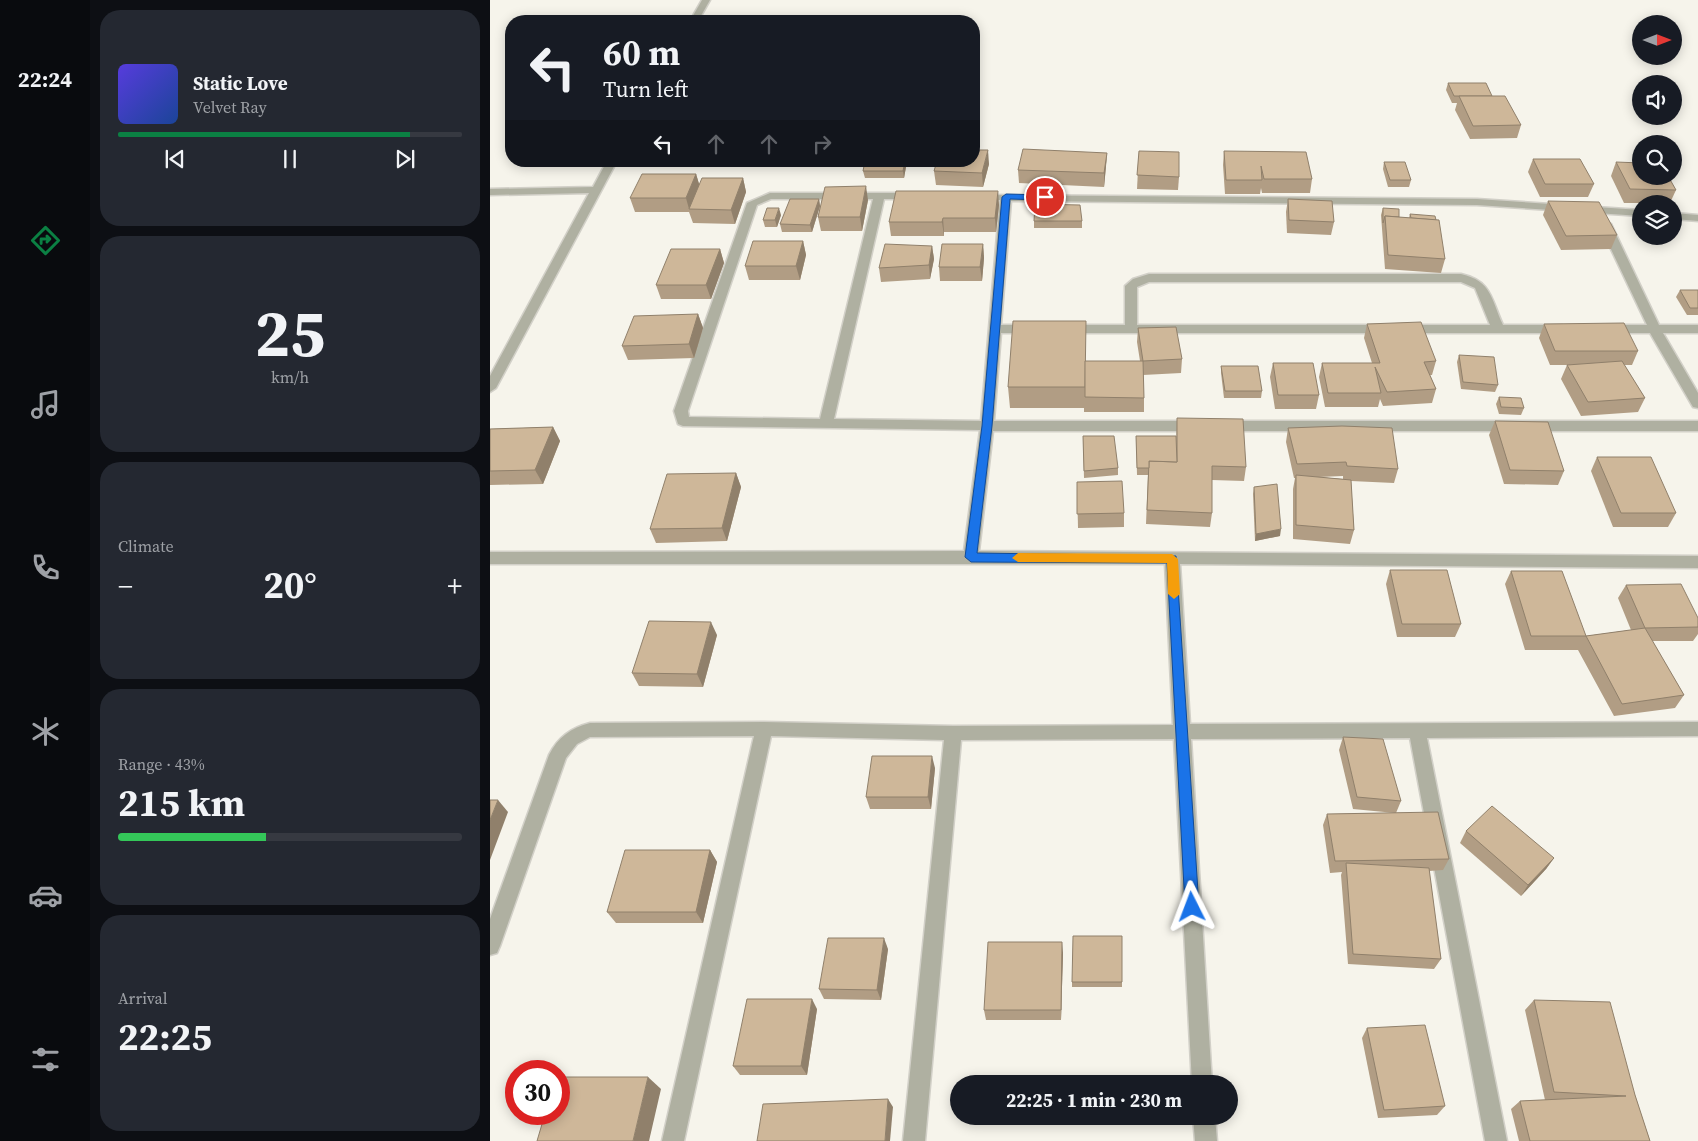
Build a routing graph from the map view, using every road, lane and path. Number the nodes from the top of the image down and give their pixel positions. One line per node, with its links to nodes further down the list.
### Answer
1 (706, 0): 2 (street)
2 (697, 15)
3 (609, 167): 4 (street)
4 (596, 190): 5 (street); 21 (street)
5 (490, 192)
6 (879, 196): 7 (street); 23 (street); 23 (street)
7 (928, 196)
8 (967, 197): 9 (street)
9 (1006, 197): 10 (street); 14 (street)
10 (1598, 209): 11 (street); 19 (street)
11 (1632, 212)
12 (1682, 217): 13 (street)
13 (1698, 218)
14 (996, 329): 15 (street); 24 (street)
15 (1131, 329): 16 (street); 16 (street)
16 (1498, 329): 17 (street)
17 (1576, 329)
18 (1596, 330): 19 (street)
19 (1655, 330): 20 (street); 22 (street)
20 (1698, 330)
21 (490, 388)
22 (1698, 404)
23 (826, 423): 24 (street)
24 (987, 426): 25 (street); 26 (street)
25 (1698, 426)
26 (971, 557): 27 (street); 28 (street)
27 (490, 558)
28 (1172, 559): 29 (street); 33 (street)
29 (1698, 562)
30 (764, 729): 34 (street); 35 (street); 38 (street)
31 (1417, 729): 32 (street); 33 (street); 41 (street)
32 (1698, 729)
33 (1182, 730): 34 (street); 36 (street)
34 (953, 733): 39 (street)
35 (490, 946)
36 (1201, 1075)
37 (1205, 1125): 40 (street)
38 (673, 1141)
39 (914, 1141)
40 (1206, 1141)
41 (1496, 1141)

